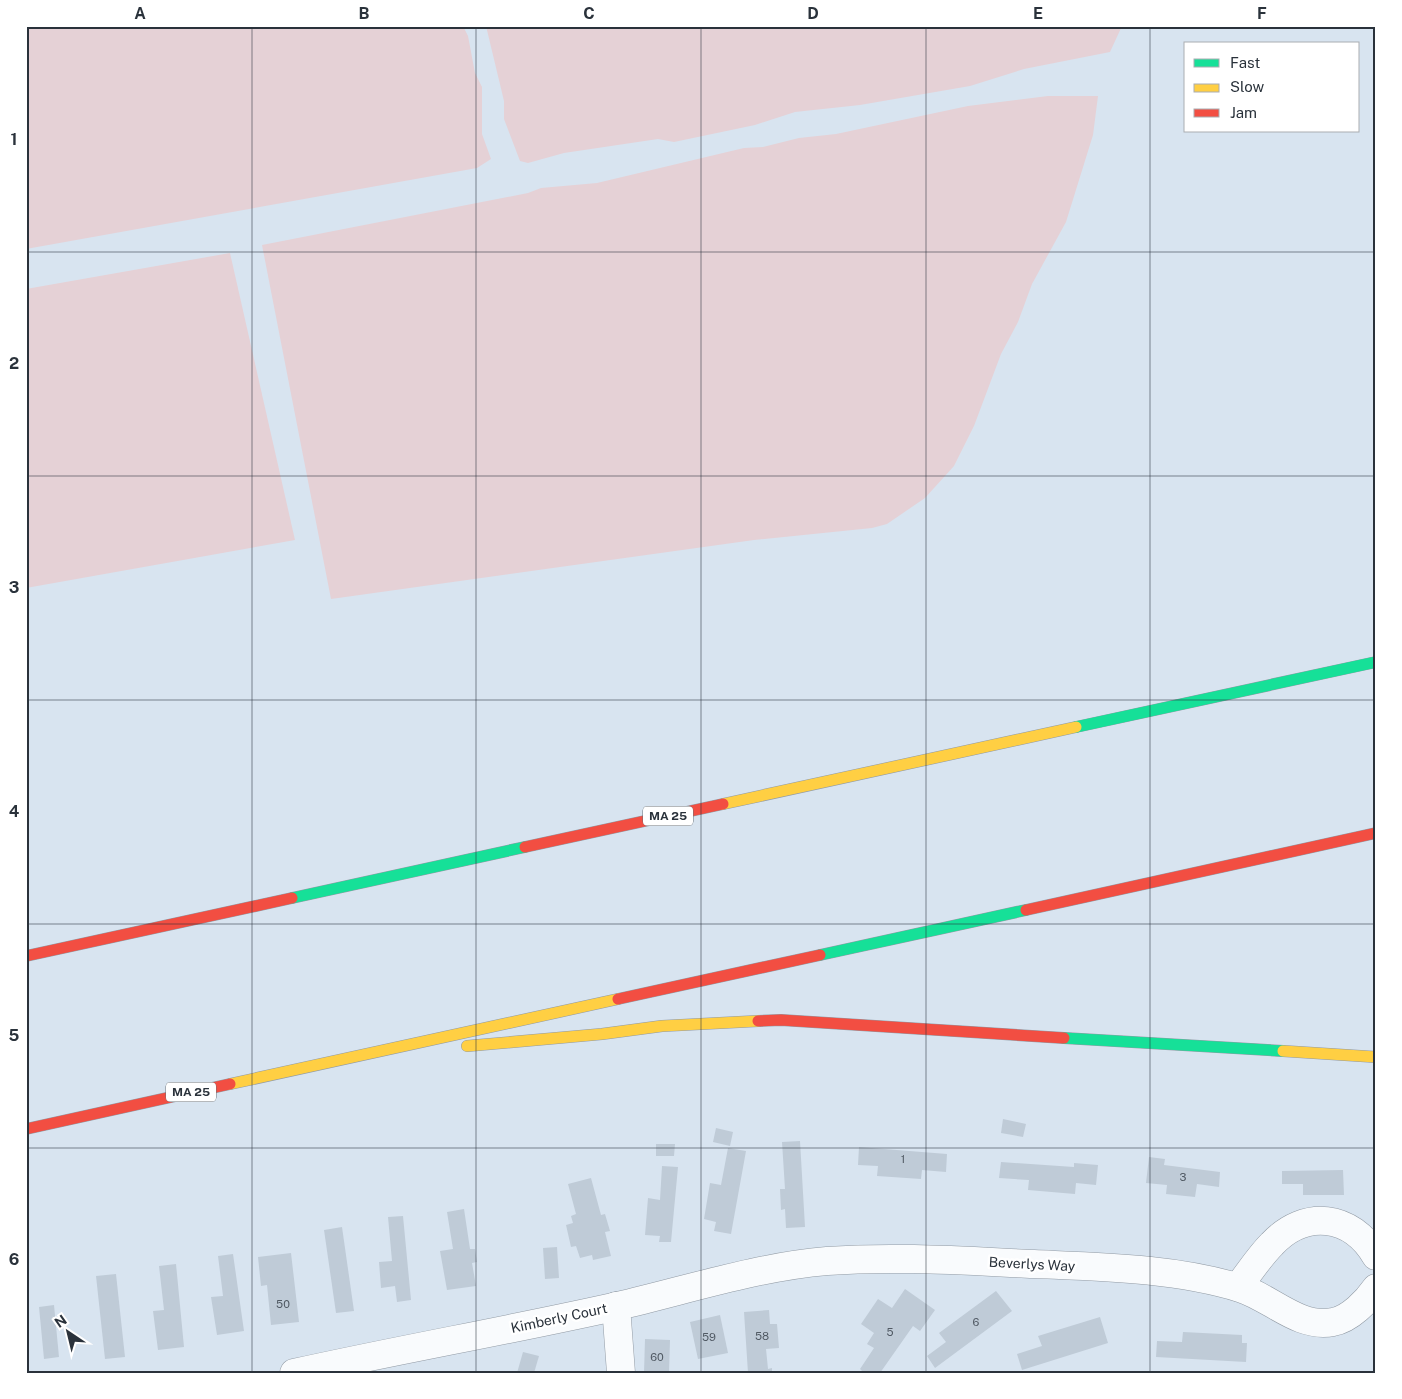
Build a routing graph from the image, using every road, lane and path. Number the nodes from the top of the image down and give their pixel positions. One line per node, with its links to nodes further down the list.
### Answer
1 (1376, 662): 3 (highway, MA 25)
2 (1376, 833): 4 (highway, MA 25)
3 (26, 956)
4 (356, 1056): 5 (highway); 6 (highway, MA 25)
5 (1376, 1057)
6 (26, 1129)
7 (1376, 1256): 9 (street)
8 (824, 1262): 9 (street, Beverlys Way); 11 (street, Kimberly Court)
9 (1238, 1287): 10 (street, Beverlys Way)
10 (1376, 1288)
11 (616, 1306): 12 (street, Kimberly Court); 13 (street)
12 (294, 1373)
13 (621, 1373)

